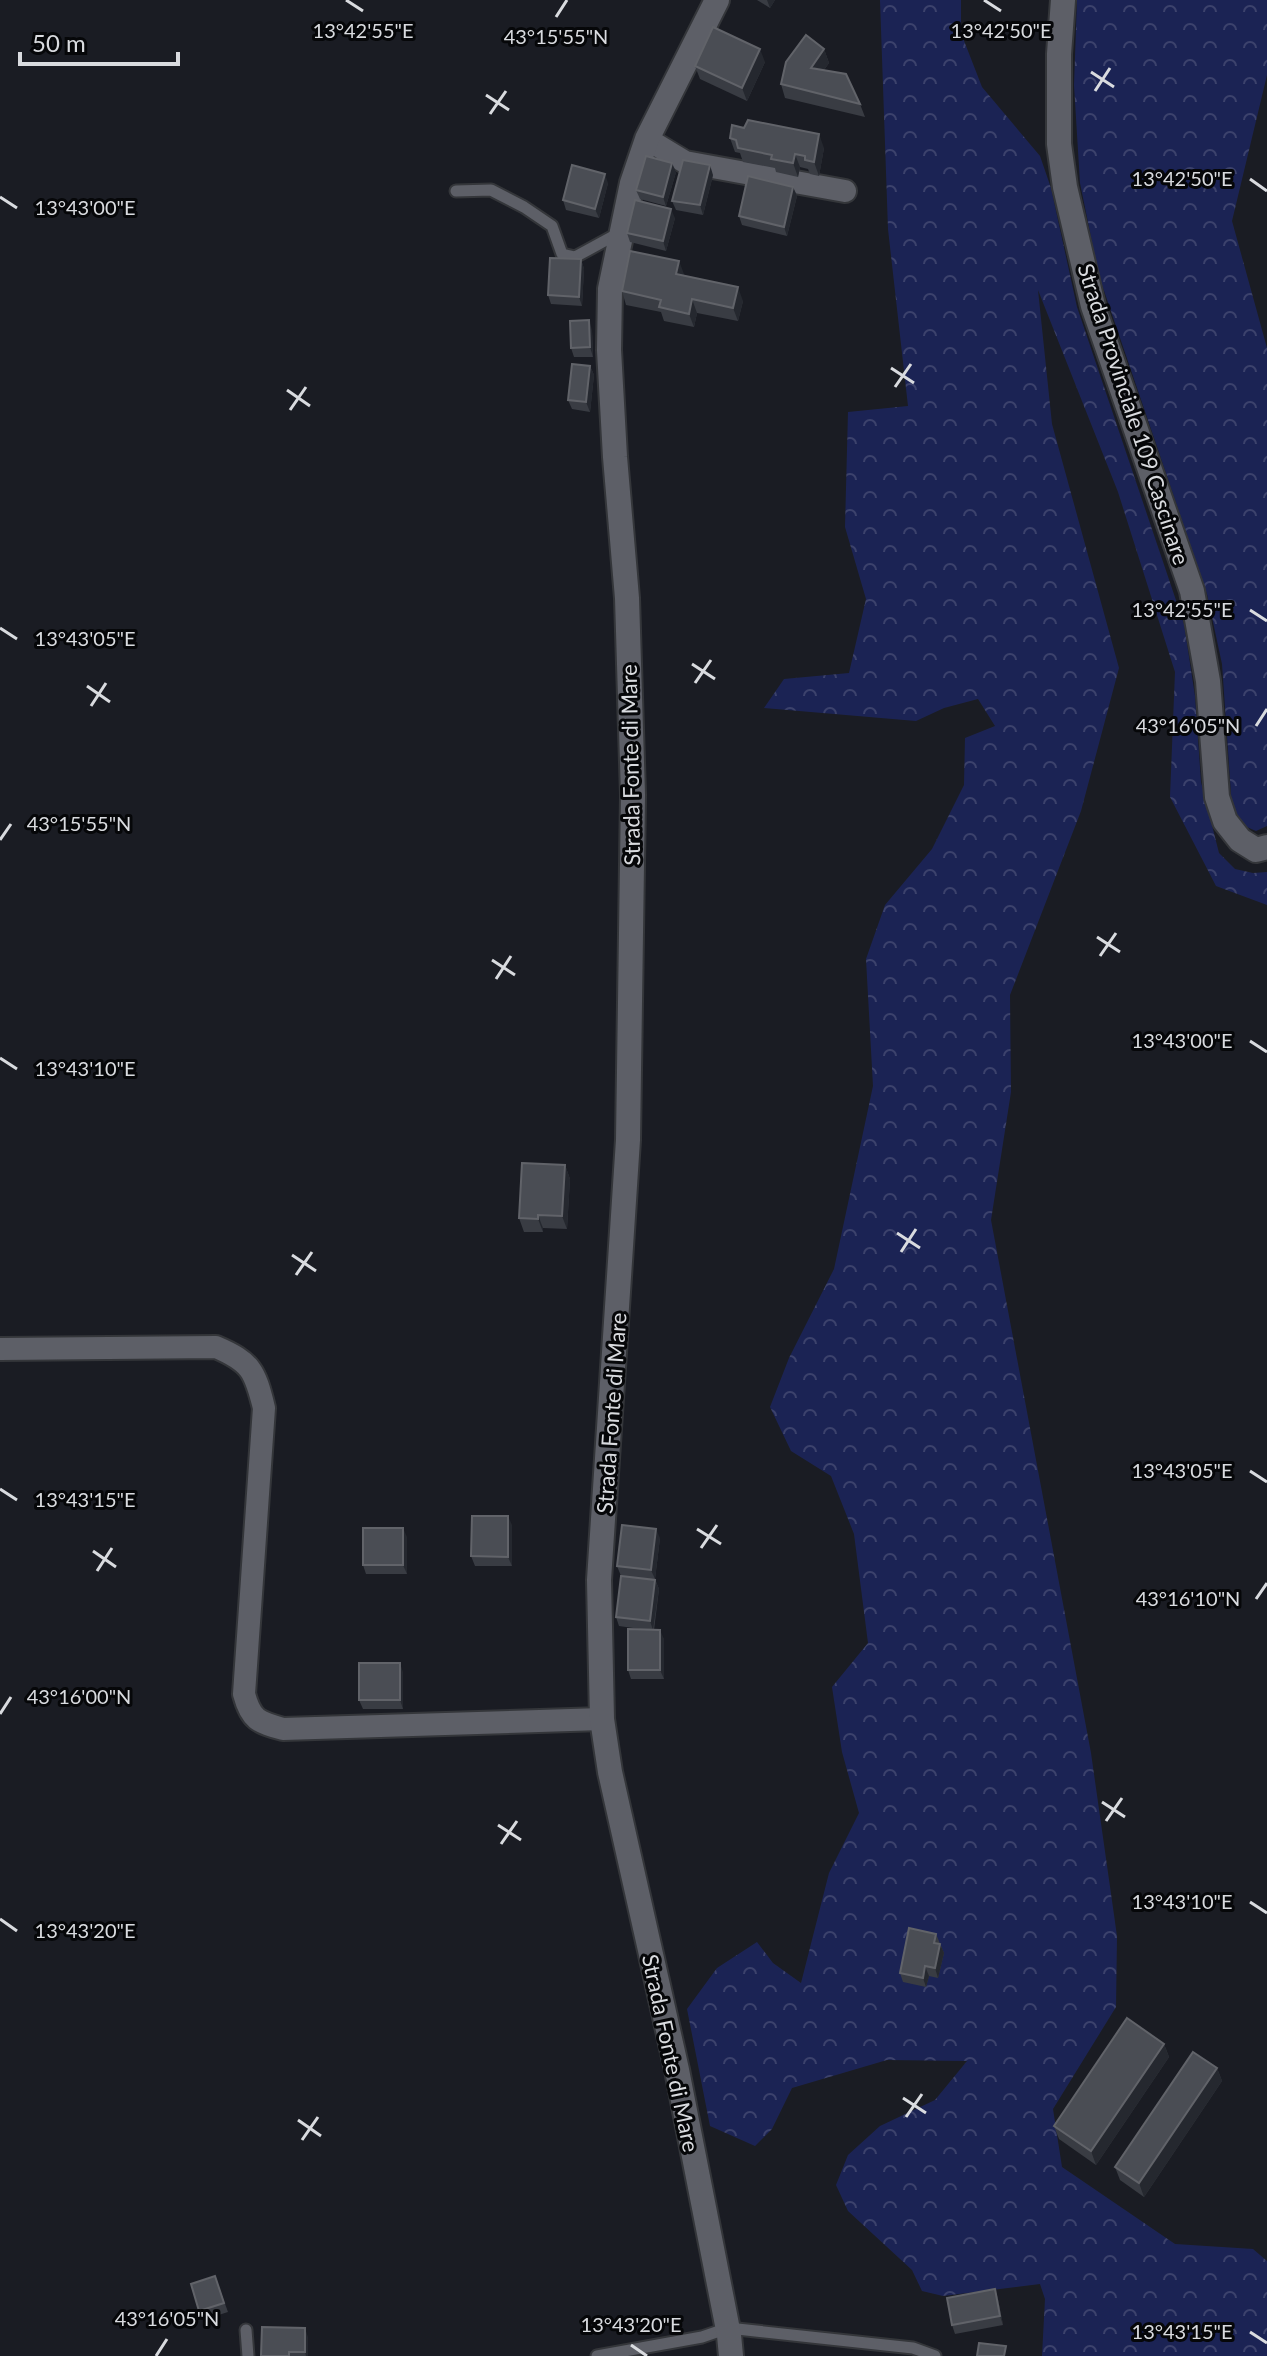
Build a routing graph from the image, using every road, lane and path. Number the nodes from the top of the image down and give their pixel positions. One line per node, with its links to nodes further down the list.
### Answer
1 (717, 0): 3 (street, Strada Fonte di Mare)
2 (1063, 0): 7 (street, Strada Provinciale 109 Cascinare)
3 (647, 139): 5 (street); 6 (street, Strada Fonte di Mare)
4 (456, 191): 6 (lane)
5 (845, 191)
6 (620, 233): 9 (street, Strada Fonte di Mare)
7 (1267, 847)
8 (0, 1349): 9 (street)
9 (602, 1719): 10 (street, Strada Fonte di Mare)
10 (728, 2328): 13 (lane); 14 (street, Strada Fonte di Mare); 15 (lane)
11 (246, 2330): 12 (lane)
12 (248, 2356)
13 (597, 2356)
14 (731, 2356)
15 (935, 2356)

